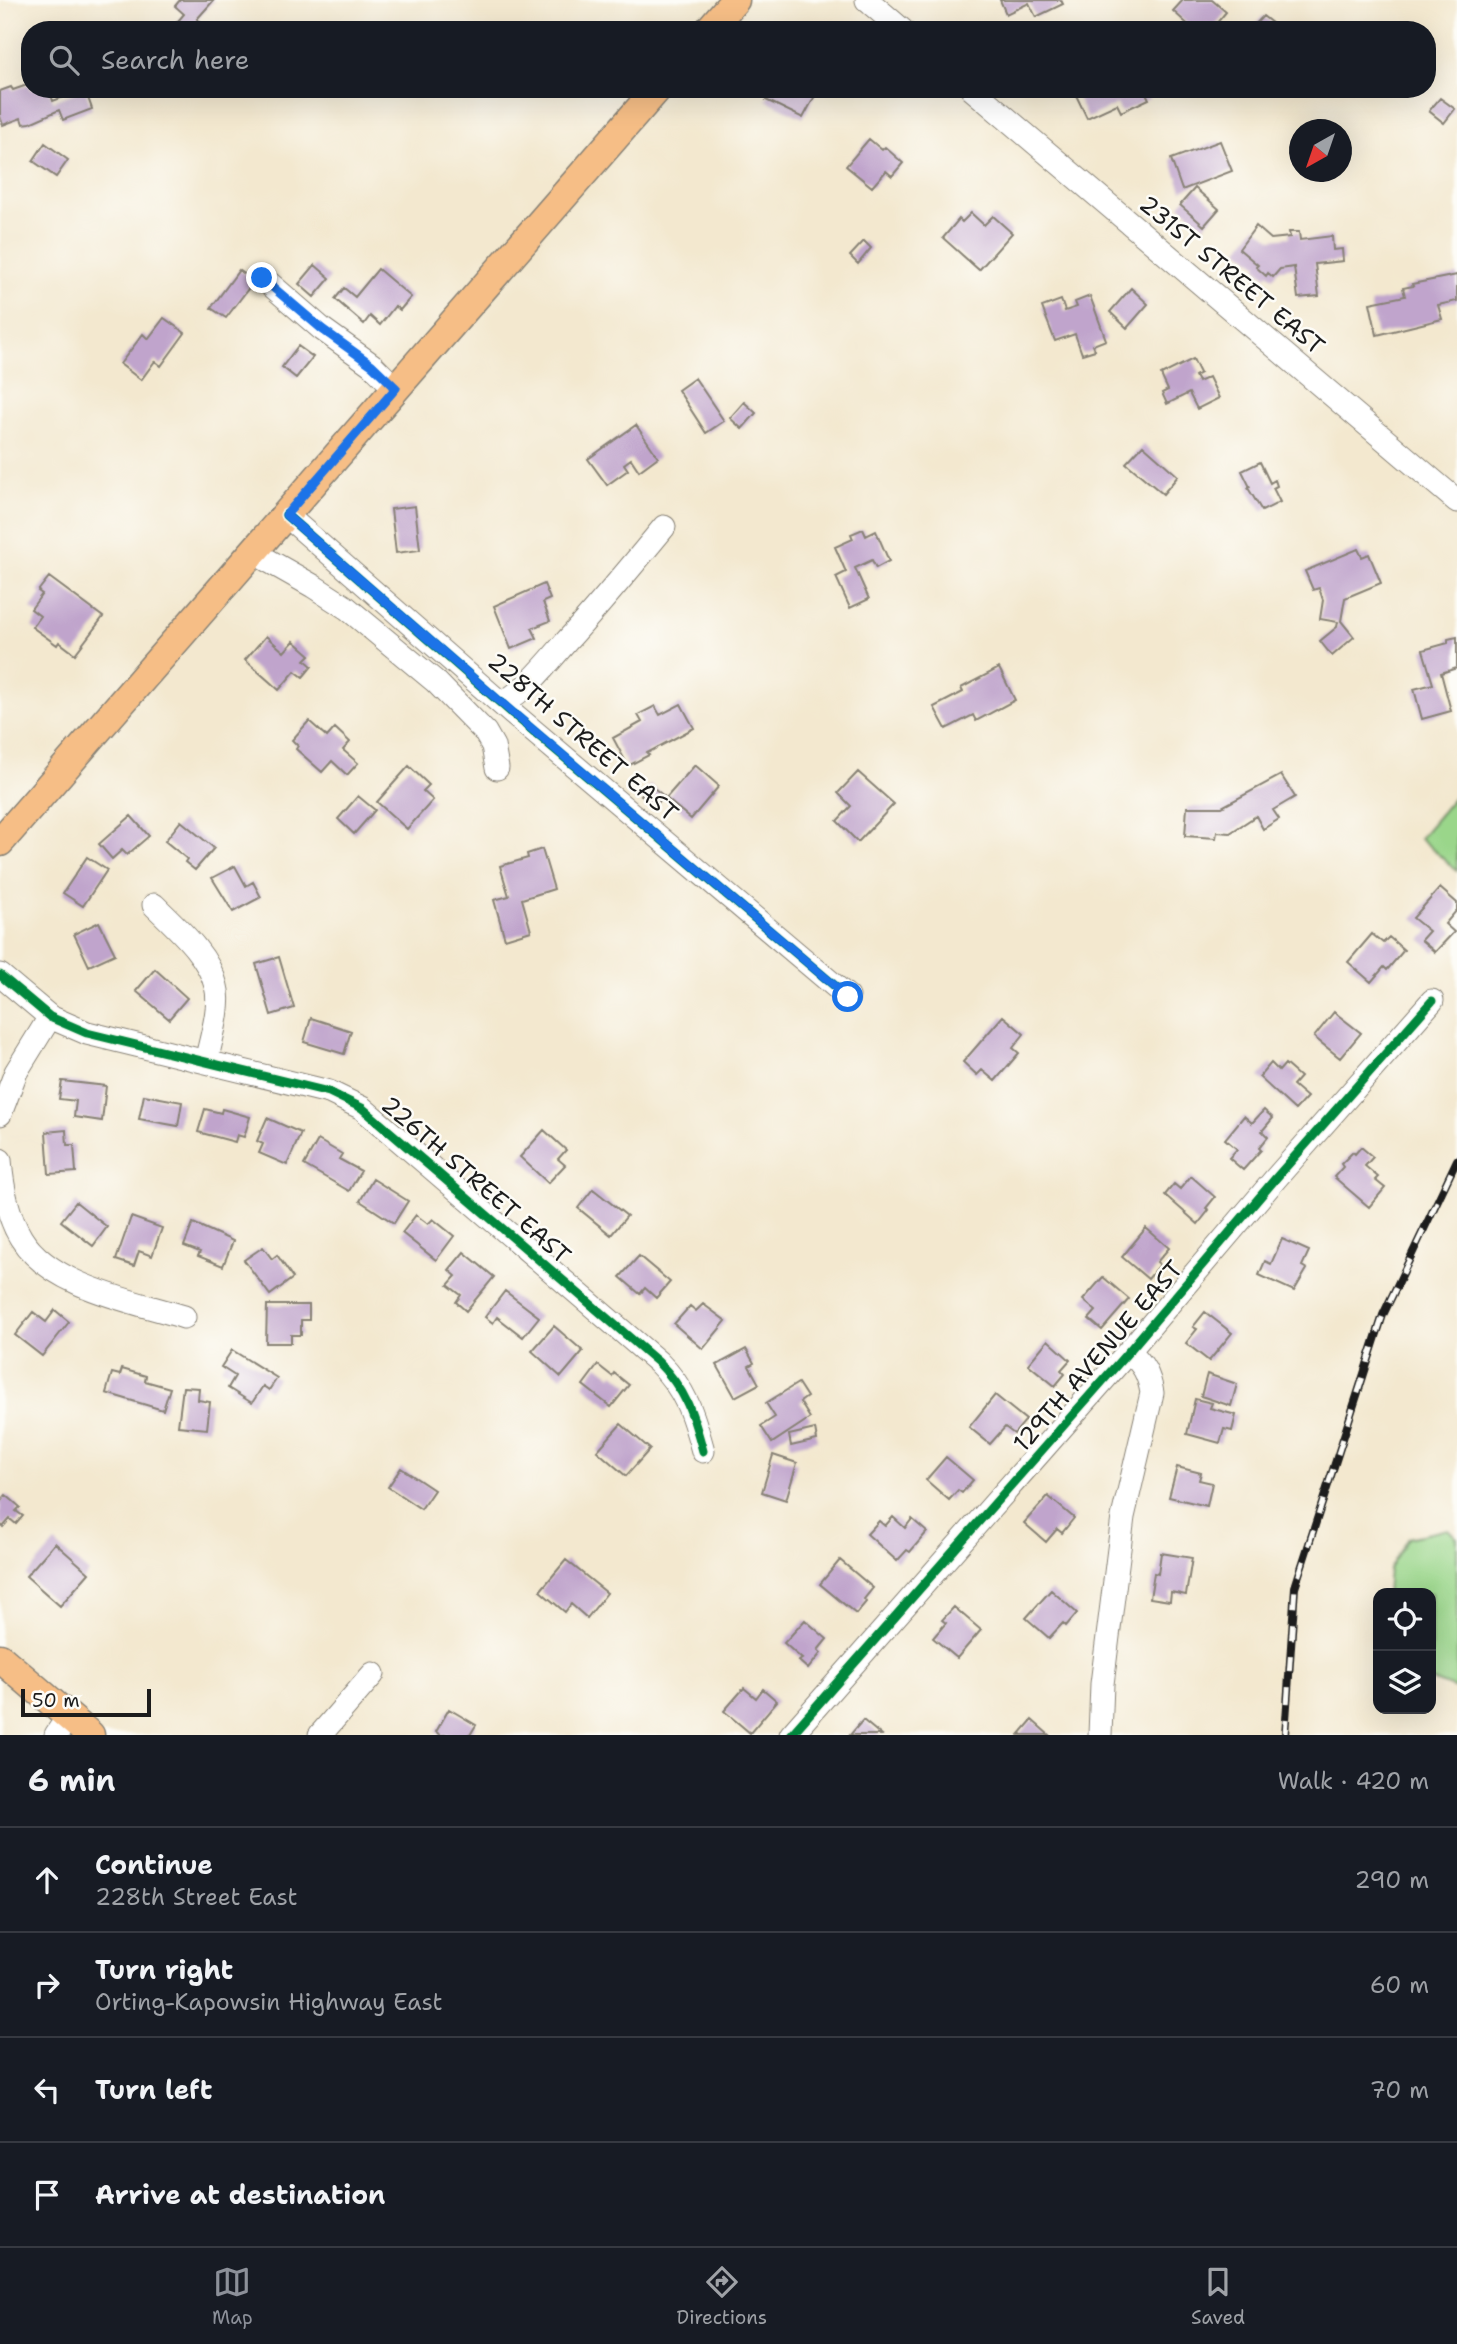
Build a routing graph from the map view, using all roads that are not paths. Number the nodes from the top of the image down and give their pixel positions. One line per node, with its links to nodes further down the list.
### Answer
1 (735, 0): 3 (main road)
2 (867, 0): 4 (street)
3 (717, 21)
4 (892, 21)
5 (649, 98): 8 (main road)
6 (983, 98): 9 (street, 231ST STREET EAST)
7 (262, 278): 8 (street)
8 (396, 388): 10 (main road)
9 (1457, 501)
10 (286, 515): 12 (main road); 13 (street, 228TH STREET EAST)
11 (664, 527): 13 (street)
12 (253, 552): 14 (street); 15 (main road)
13 (503, 703): 18 (street, 228TH STREET EAST)
14 (497, 768)
15 (0, 842)
16 (154, 905): 21 (street)
17 (0, 975): 20 (street, 226TH STREET EAST)
18 (848, 997)
19 (1432, 1001): 25 (street, 129TH AVENUE EAST)
20 (50, 1017): 21 (street, 226TH STREET EAST); 22 (street)
21 (206, 1062): 26 (street, 226TH STREET EAST)
22 (0, 1114)
23 (0, 1160): 24 (street)
24 (184, 1317)
25 (1129, 1351): 32 (street, 129TH AVENUE EAST); 33 (street)
26 (703, 1451)
27 (0, 1658): 29 (main road)
28 (373, 1674): 31 (street)
29 (62, 1726): 30 (main road)
30 (90, 1735)
31 (320, 1735)
32 (791, 1735)
33 (1100, 1735)

